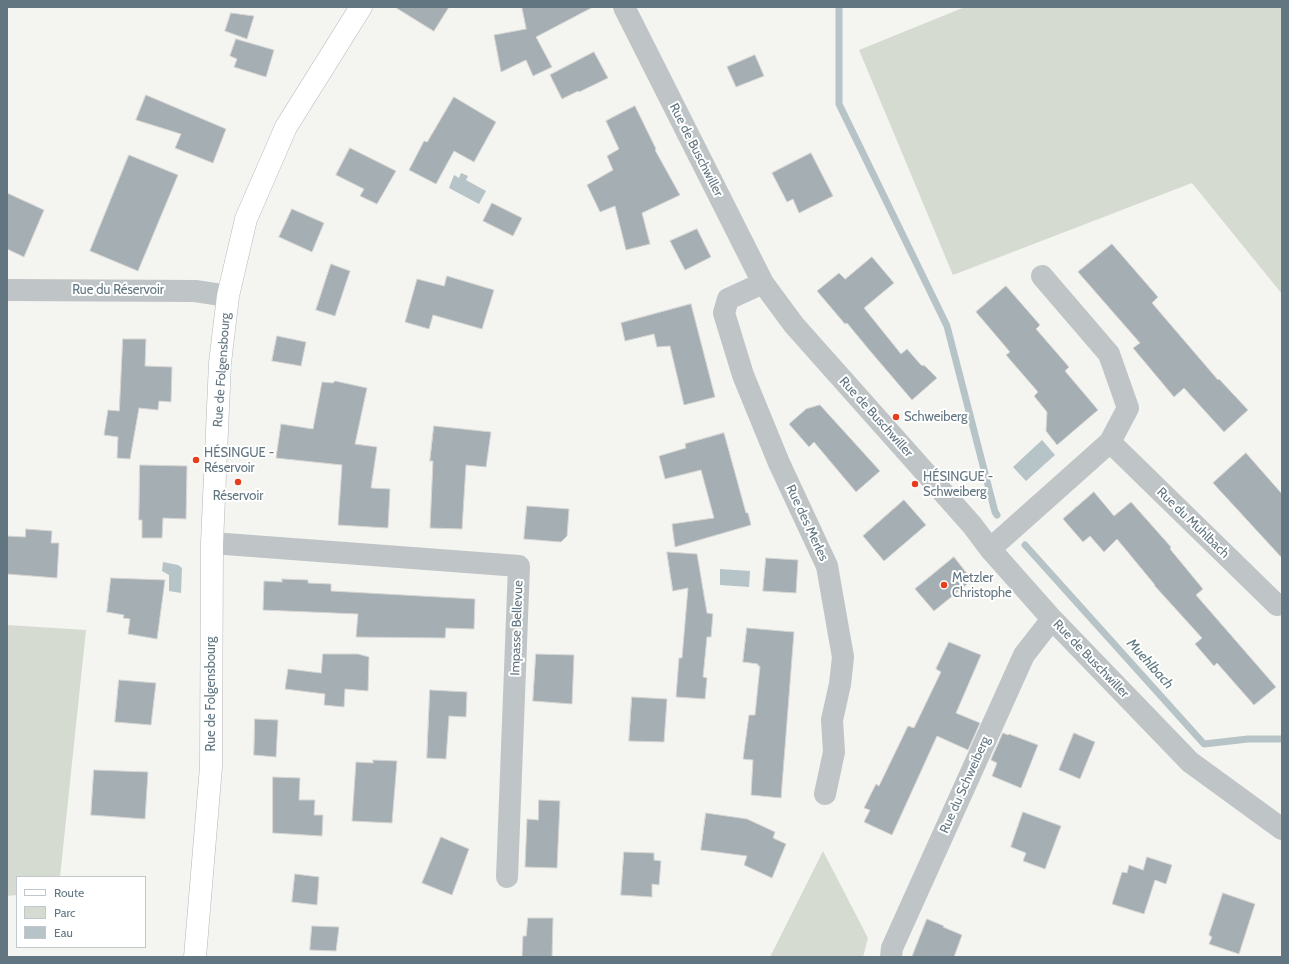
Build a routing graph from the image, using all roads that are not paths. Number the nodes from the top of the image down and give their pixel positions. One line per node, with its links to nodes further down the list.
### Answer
1 (361, 7): 6 (main road, Rue de Folgensbourg)
2 (624, 7): 4 (street, Rue de Buschwiller)
3 (1042, 276): 7 (street)
4 (763, 283): 9 (street, Rue de Buschwiller); 12 (street, Rue des Merles)
5 (7, 290): 6 (street, Rue du Réservoir)
6 (228, 296): 8 (main road, Rue de Folgensbourg)
7 (1110, 442): 9 (street); 10 (street, Rue du Muhlbach)
8 (212, 543): 14 (street, Impasse Bellevue); 15 (main road, Rue de Folgensbourg)
9 (990, 549): 11 (street, Rue de Buschwiller)
10 (1277, 605)
11 (1052, 619): 13 (street, Rue de Buschwiller); 16 (street, Rue du Schweiberg)
12 (825, 794)
13 (1282, 828)
14 (506, 877)
15 (194, 957)
16 (891, 957)

